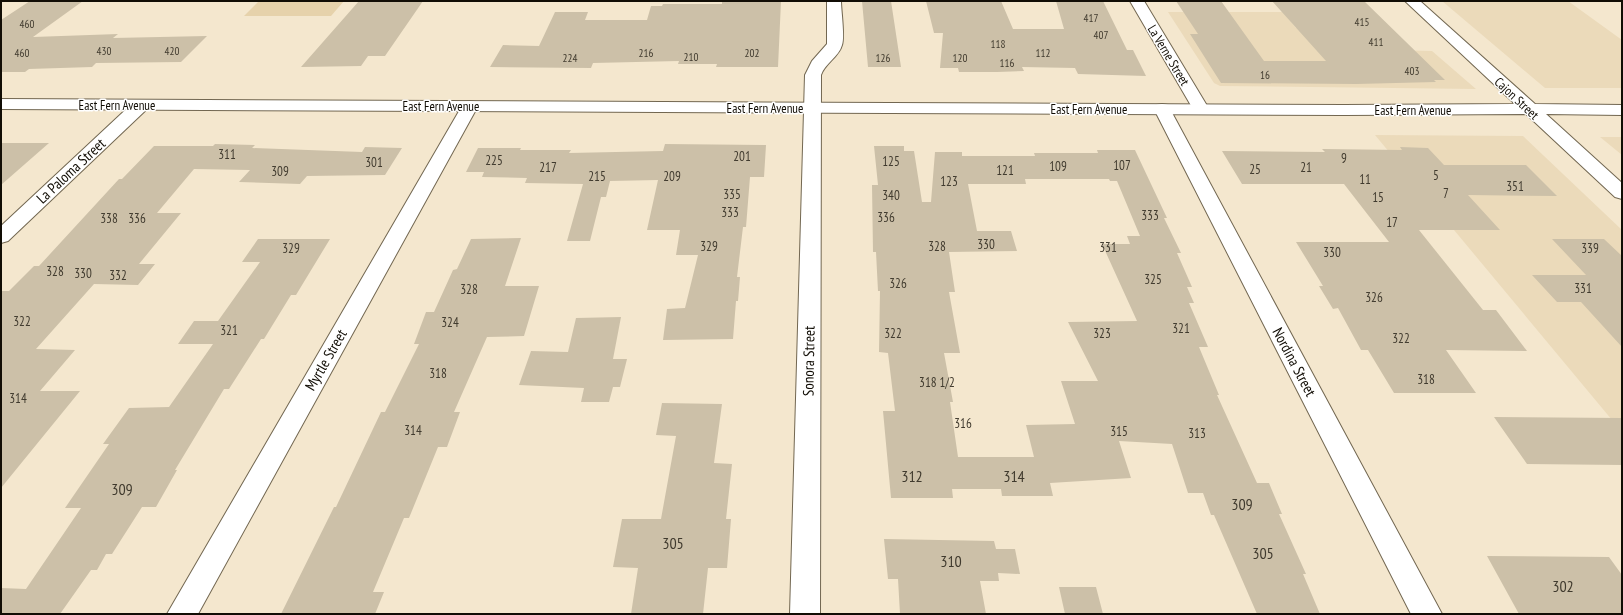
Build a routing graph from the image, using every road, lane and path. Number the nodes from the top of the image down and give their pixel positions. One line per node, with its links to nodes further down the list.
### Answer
1 (834, 1): 7 (street, Sonora Street)
2 (1137, 1): 9 (street, La Verne Street)
3 (1412, 1): 10 (street, Cajon Street)
4 (1, 104): 5 (street, East Fern Avenue)
5 (141, 105): 6 (street, East Fern Avenue); 13 (street, La Paloma Street)
6 (470, 106): 7 (street, East Fern Avenue); 14 (street, Myrtle Street)
7 (813, 108): 8 (street, East Fern Avenue); 15 (street, Sonora Street)
8 (1162, 109): 9 (street, East Fern Avenue); 16 (street, Nordina Street)
9 (1201, 109): 10 (street, East Fern Avenue)
10 (1528, 109): 11 (street, East Fern Avenue); 12 (street, Cajon Street)
11 (1622, 110)
12 (1622, 193)
13 (1, 237)
14 (182, 614)
15 (806, 614)
16 (1427, 614)

